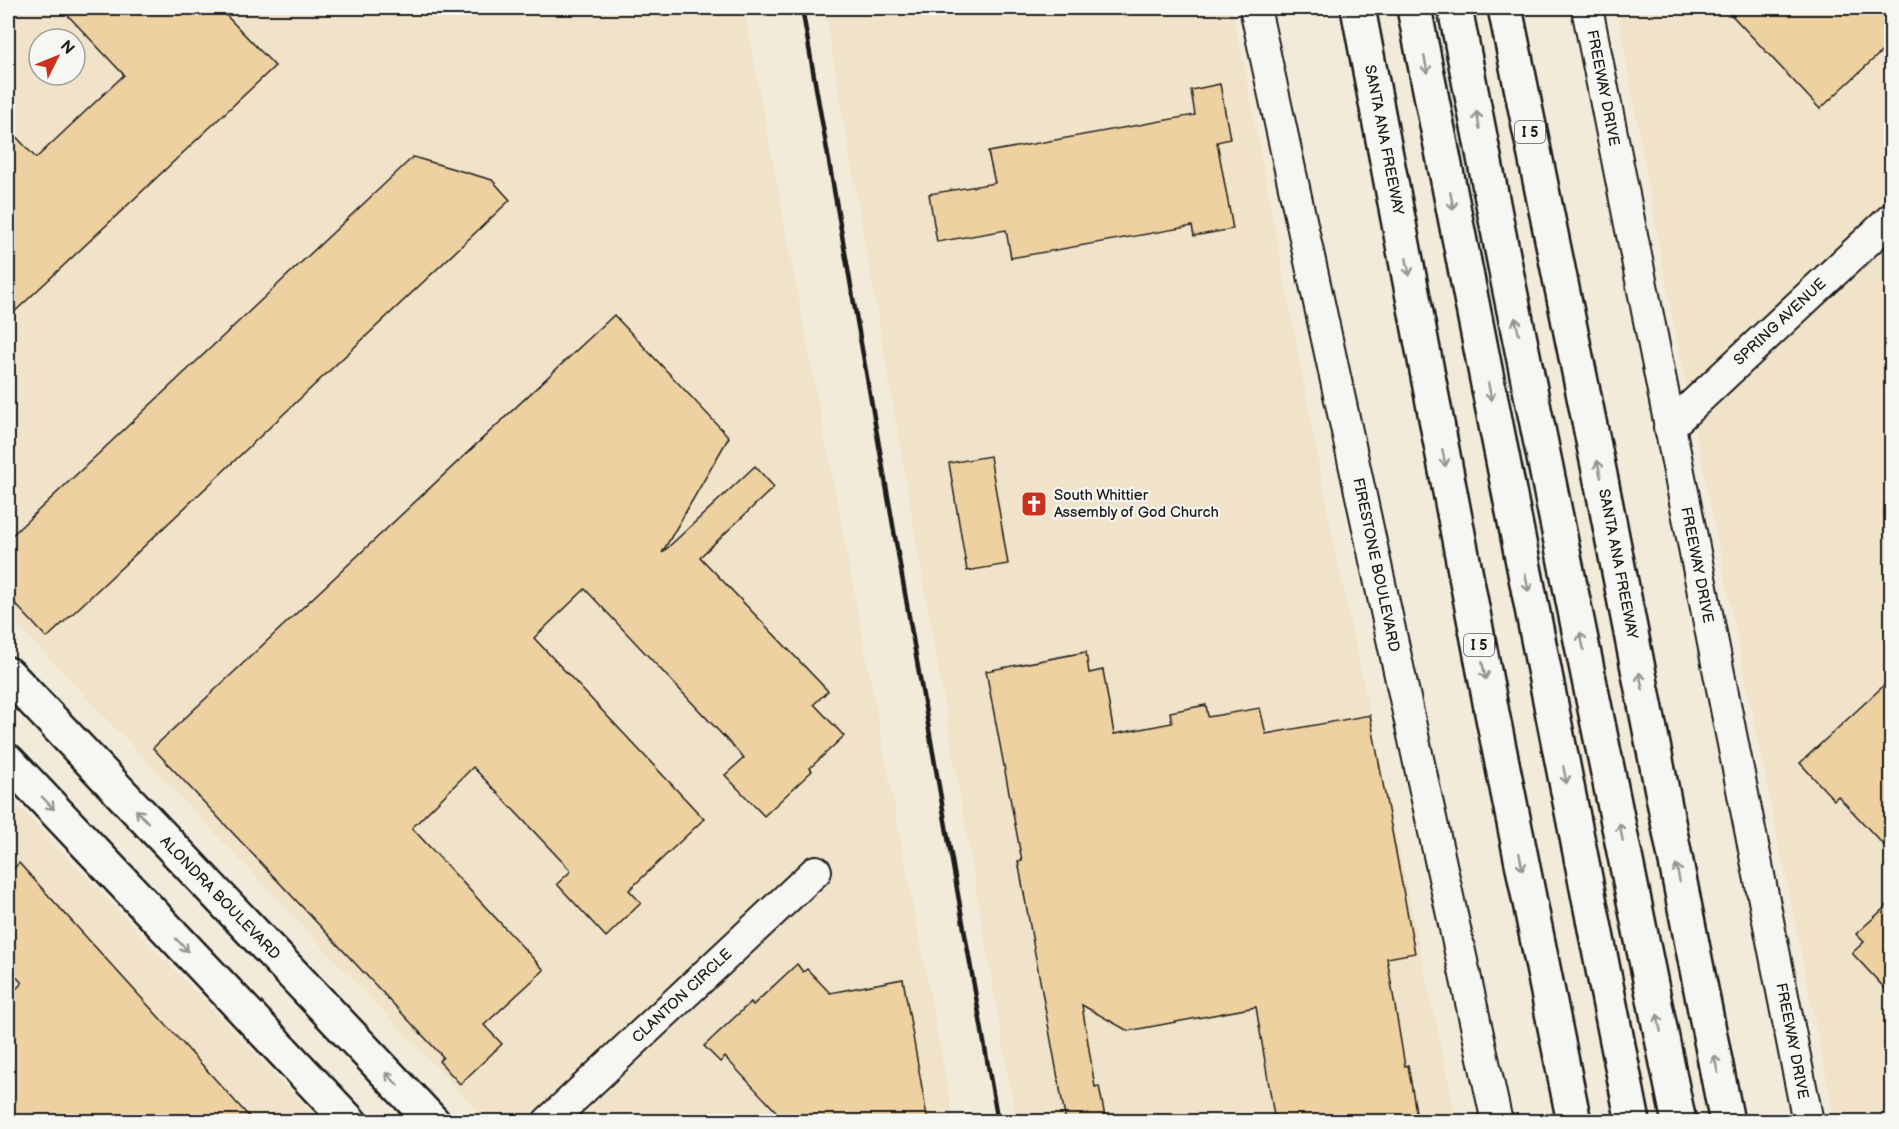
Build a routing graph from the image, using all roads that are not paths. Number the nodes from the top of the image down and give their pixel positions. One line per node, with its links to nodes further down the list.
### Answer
1 (1255, 8): 19 (street, FIRESTONE BOULEVARD)
2 (1340, 8): 9 (main road)
3 (1358, 8): 9 (main road, SANTA ANA FREEWAY / I 5)
4 (1414, 8): 21 (main road, one-way to 21)
5 (1455, 8): 22 (main road, one-way to 5)
6 (1505, 8): 11 (main road, SANTA ANA FREEWAY / I 5)
7 (1523, 8): 11 (main road)
8 (1587, 8): 12 (street, FREEWAY DRIVE)
9 (1389, 168): 20 (main road, SANTA ANA FREEWAY / I 5, one-way to 20)
10 (1892, 218): 12 (street, SPRING AVENUE)
11 (1556, 256): 23 (main road, SANTA ANA FREEWAY / I 5, one-way to 11)
12 (1669, 427): 24 (street, FREEWAY DRIVE)
13 (8, 674): 17 (main road, ALONDRA BOULEVARD, one-way to 13)
14 (8, 761): 16 (main road, one-way to 16)
15 (816, 871): 18 (street, CLANTON CIRCLE)
16 (350, 1122)
17 (433, 1122)
18 (548, 1122)
19 (1497, 1122)
20 (1574, 1122)
21 (1633, 1122)
22 (1679, 1122)
23 (1727, 1122)
24 (1808, 1122)

